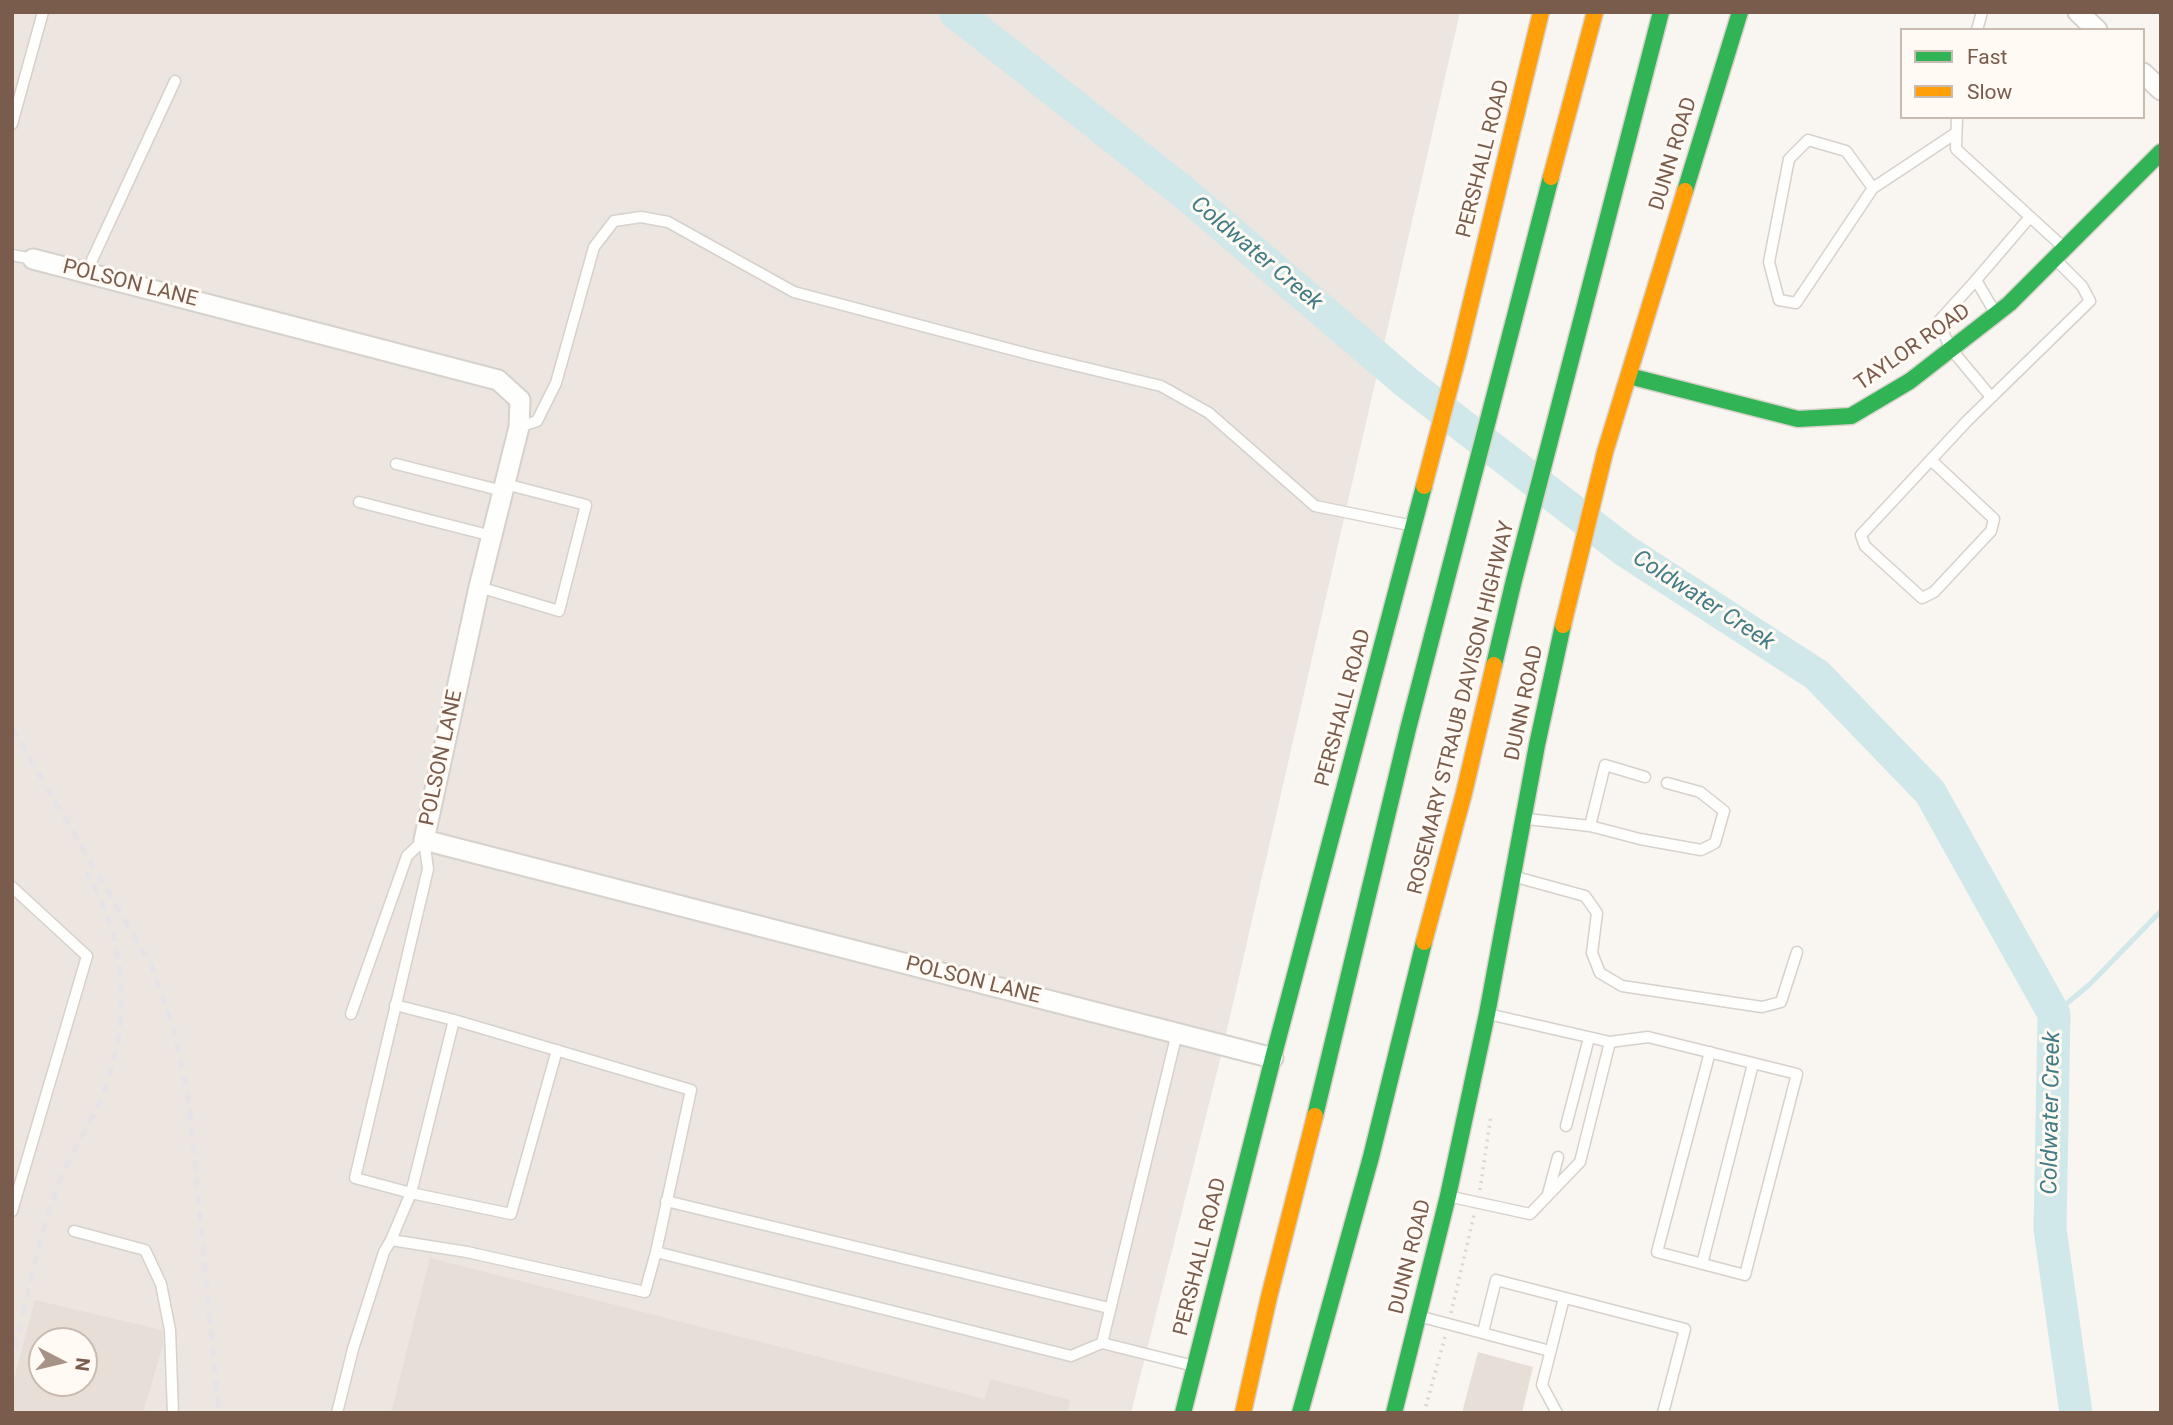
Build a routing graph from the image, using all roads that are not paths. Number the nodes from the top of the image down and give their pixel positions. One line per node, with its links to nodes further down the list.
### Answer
1 (43, 12): 11 (lane)
2 (1541, 12): 31 (main road, PERSHALL ROAD)
3 (1595, 12): 74 (main road)
4 (1661, 12): 75 (main road, ROSEMARY STRAUB DAVISON HIGHWAY)
5 (1740, 12): 24 (main road, DUNN ROAD)
6 (2078, 12): 7 (street)
7 (2095, 28)
8 (2145, 75): 10 (street)
9 (176, 81): 20 (lane)
10 (2161, 90)
11 (13, 117)
12 (1957, 119): 13 (lane)
13 (1956, 133): 15 (lane); 16 (lane)
14 (2161, 152): 17 (main road, TAYLOR ROAD)
15 (1873, 188): 15 (lane)
16 (2030, 217): 17 (lane); 21 (lane)
17 (2059, 253): 22 (main road, TAYLOR ROAD); 25 (lane)
18 (12, 255): 19 (lane)
19 (33, 259): 20 (street, POLSON LANE)
20 (86, 273): 26 (street, POLSON LANE)
21 (1976, 280): 22 (lane); 23 (lane)
22 (1996, 314): 23 (main road, TAYLOR ROAD)
23 (1951, 349): 24 (main road, TAYLOR ROAD); 25 (lane)
24 (1629, 376): 36 (main road, DUNN ROAD)
25 (1991, 397): 27 (lane)
26 (519, 427): 29 (street, POLSON LANE); 31 (lane)
27 (1931, 460): 27 (lane)
28 (397, 464): 29 (lane)
29 (504, 487): 32 (street, POLSON LANE); 33 (lane)
30 (359, 502): 32 (lane)
31 (1413, 526): 51 (main road, PERSHALL ROAD)
32 (492, 536): 33 (street, POLSON LANE)
33 (479, 587): 38 (street, POLSON LANE)
34 (1645, 777): 37 (lane)
35 (1667, 783): 37 (lane)
36 (1523, 818): 37 (lane); 39 (main road, DUNN ROAD)
37 (1590, 826)
38 (424, 840): 42 (lane); 43 (lane); 46 (street, POLSON LANE)
39 (1512, 876): 41 (lane); 44 (main road, DUNN ROAD)
40 (12, 887): 59 (lane)
41 (1797, 952)
42 (395, 1005): 45 (lane); 55 (lane)
43 (351, 1014)
44 (1487, 1014): 47 (lane); 57 (main road, DUNN ROAD)
45 (454, 1020): 49 (lane); 55 (lane)
46 (1177, 1033): 51 (street, POLSON LANE); 65 (lane)
47 (1589, 1038): 48 (lane); 53 (lane)
48 (1610, 1042): 50 (lane); 56 (lane)
49 (557, 1050): 55 (lane); 58 (lane)
50 (1710, 1052): 52 (lane); 63 (lane)
51 (1273, 1058): 70 (main road, PERSHALL ROAD)
52 (1754, 1064): 63 (lane); 63 (lane)
53 (1566, 1126)
54 (1558, 1157): 56 (lane)
55 (411, 1193): 61 (lane)
56 (1548, 1195): 57 (lane)
57 (1448, 1196): 66 (main road, DUNN ROAD)
58 (666, 1201): 62 (lane); 65 (lane)
59 (12, 1211)
60 (74, 1231): 71 (lane)
61 (391, 1240): 62 (lane); 72 (lane)
62 (656, 1252): 68 (lane)
63 (1702, 1264)
64 (1564, 1298): 67 (lane); 69 (lane); 78 (lane)
65 (1109, 1308): 68 (lane)
66 (1418, 1317): 67 (lane); 76 (main road, DUNN ROAD)
67 (1483, 1332): 69 (lane)
68 (1102, 1343): 70 (lane)
69 (1550, 1351): 77 (lane)
70 (1195, 1366): 73 (main road, PERSHALL ROAD)
71 (173, 1413)
72 (337, 1413)
73 (1183, 1413)
74 (1243, 1413)
75 (1300, 1413)
76 (1394, 1413)
77 (1557, 1413)
78 (1663, 1413)

